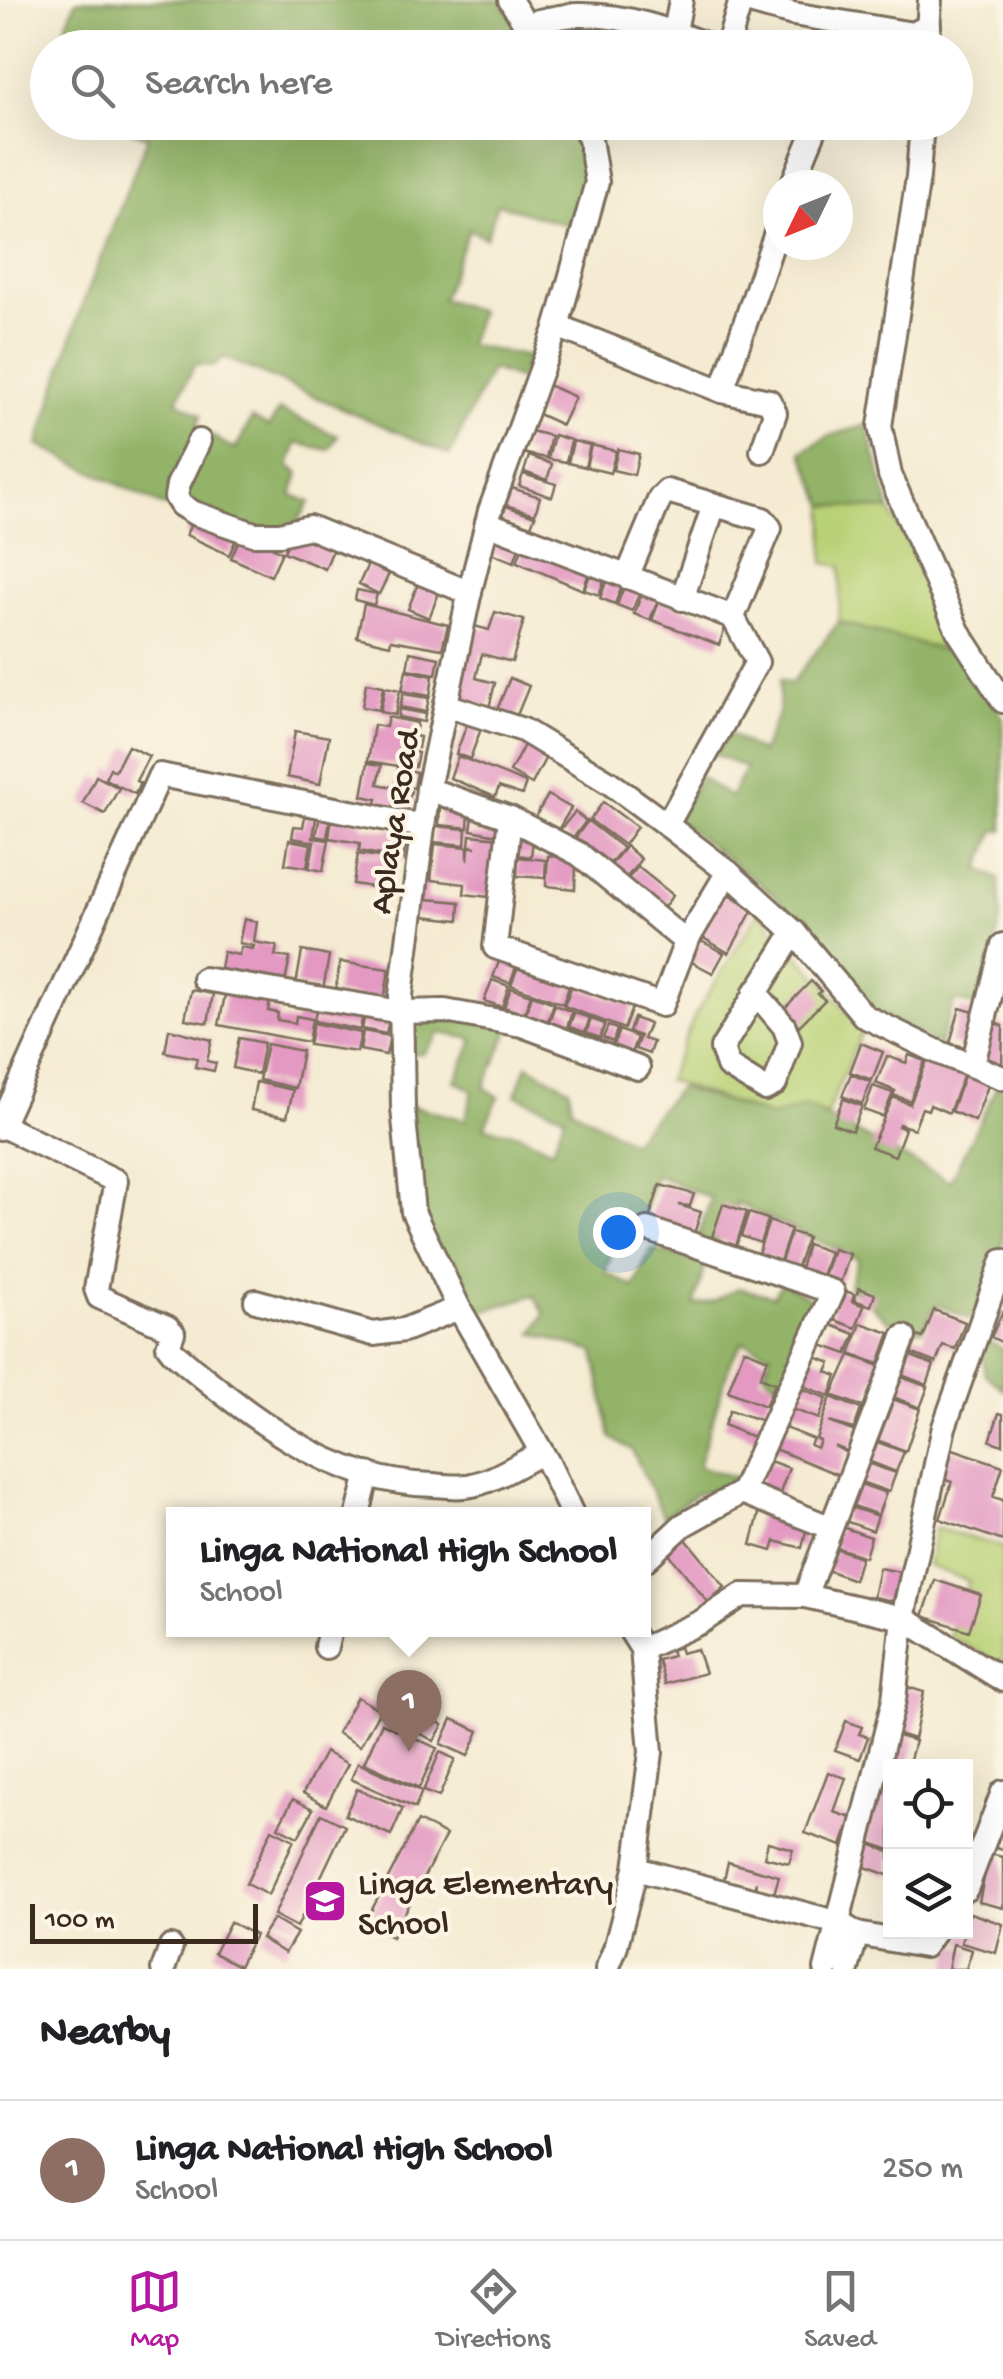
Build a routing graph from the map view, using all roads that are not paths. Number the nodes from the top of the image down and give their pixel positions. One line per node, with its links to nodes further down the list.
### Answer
1 (510, 0): 6 (street)
2 (681, 0): 9 (street)
3 (742, 0): 10 (street); 11 (street)
4 (930, 0): 12 (street)
5 (578, 7): 6 (street); 8 (street)
6 (524, 24): 7 (street)
7 (528, 30)
8 (667, 30)
9 (675, 30)
10 (733, 30)
11 (889, 30)
12 (928, 30)
13 (590, 140): 18 (street, Aplaya Road)
14 (811, 140): 16 (street)
15 (921, 140): 28 (street)
16 (798, 170)
17 (767, 260): 19 (street)
18 (557, 326): 19 (street); 23 (street, Aplaya Road)
19 (722, 391): 21 (street)
20 (199, 441): 25 (street)
21 (762, 451)
22 (714, 504): 24 (street); 26 (street); 27 (street)
23 (487, 523): 24 (street); 25 (street, Aplaya Road)
24 (627, 577): 26 (street)
25 (470, 593): 29 (street, Aplaya Road)
26 (682, 599): 27 (street)
27 (733, 617): 32 (street)
28 (1003, 701)
29 (446, 704): 30 (street, Aplaya Road); 32 (street)
30 (428, 789): 31 (street); 33 (street, Aplaya Road)
31 (510, 818): 36 (street); 36 (street)
32 (667, 825): 34 (street)
33 (422, 826): 40 (street, Aplaya Road); 44 (street)
34 (728, 872): 35 (street); 36 (street)
35 (794, 932): 39 (street); 41 (street)
36 (686, 942)
37 (1003, 944): 41 (street)
38 (204, 979): 40 (street)
39 (755, 992)
40 (402, 1012): 42 (street); 48 (street, Aplaya Road)
41 (973, 1064): 43 (street)
42 (638, 1068)
43 (1003, 1078)
44 (1, 1127): 51 (street)
45 (647, 1230): 52 (street)
46 (1003, 1261): 58 (street)
47 (256, 1300): 48 (street)
48 (459, 1308): 50 (street, Aplaya Road)
49 (904, 1337): 55 (street)
50 (542, 1453): 51 (street); 54 (street, Aplaya Road)
51 (368, 1474): 53 (street)
52 (742, 1492): 55 (street); 56 (street)
53 (360, 1507)
54 (569, 1507)
55 (829, 1526): 57 (street)
56 (651, 1555)
57 (804, 1596): 58 (street); 59 (street)
58 (903, 1618): 61 (street); 65 (street)
59 (651, 1636)
60 (636, 1640): 63 (street)
61 (1003, 1680)
62 (1003, 1792): 64 (street)
63 (636, 1869): 65 (street); 69 (street)
64 (973, 1871)
65 (848, 1929): 66 (street); 70 (street); 71 (street)
66 (883, 1937)
67 (893, 1939): 68 (street)
68 (929, 1939)
69 (607, 1969)
70 (826, 1969)
71 (847, 1969)

